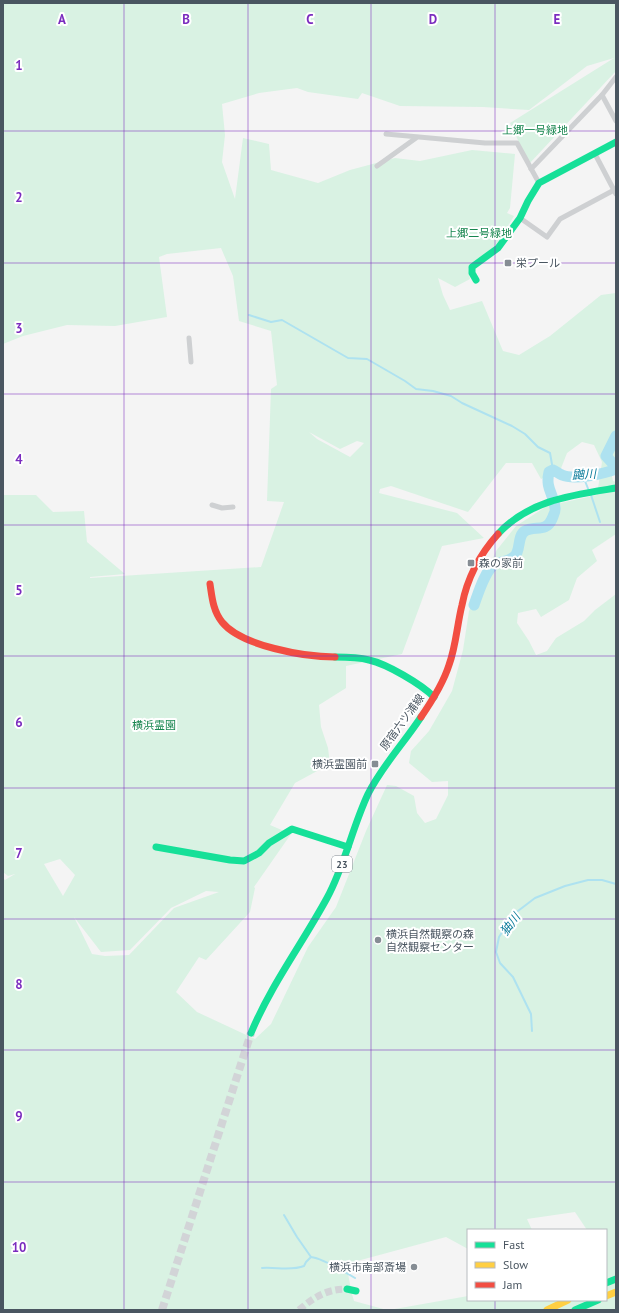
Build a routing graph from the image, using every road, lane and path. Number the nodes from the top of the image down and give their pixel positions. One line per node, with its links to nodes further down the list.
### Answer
1 (616, 77): 2 (street)
2 (602, 95): 3 (street); 9 (street)
3 (616, 121)
4 (386, 134): 5 (street)
5 (416, 138): 8 (street); 9 (street)
6 (616, 142): 7 (main road)
7 (595, 154): 10 (main road); 11 (street)
8 (377, 166)
9 (531, 169): 10 (street)
10 (540, 183): 12 (main road)
11 (615, 191): 12 (street)
12 (520, 218): 13 (main road)
13 (476, 280)
14 (189, 338): 15 (street)
15 (191, 362)
16 (616, 488): 20 (main road, 原宿六ツ浦線 / 23)
17 (212, 505): 18 (street)
18 (233, 506)
19 (210, 584): 20 (main road)
20 (434, 696): 22 (main road, 原宿六ツ浦線 / 23)
21 (156, 847): 22 (main road)
22 (348, 847): 23 (main road, 原宿六ツ浦線 / 23)
23 (251, 1033)
24 (347, 1289): 25 (main road)
25 (356, 1291)
26 (566, 1301): 28 (main road)
27 (596, 1301): 29 (main road)
28 (547, 1310)
29 (575, 1310)

